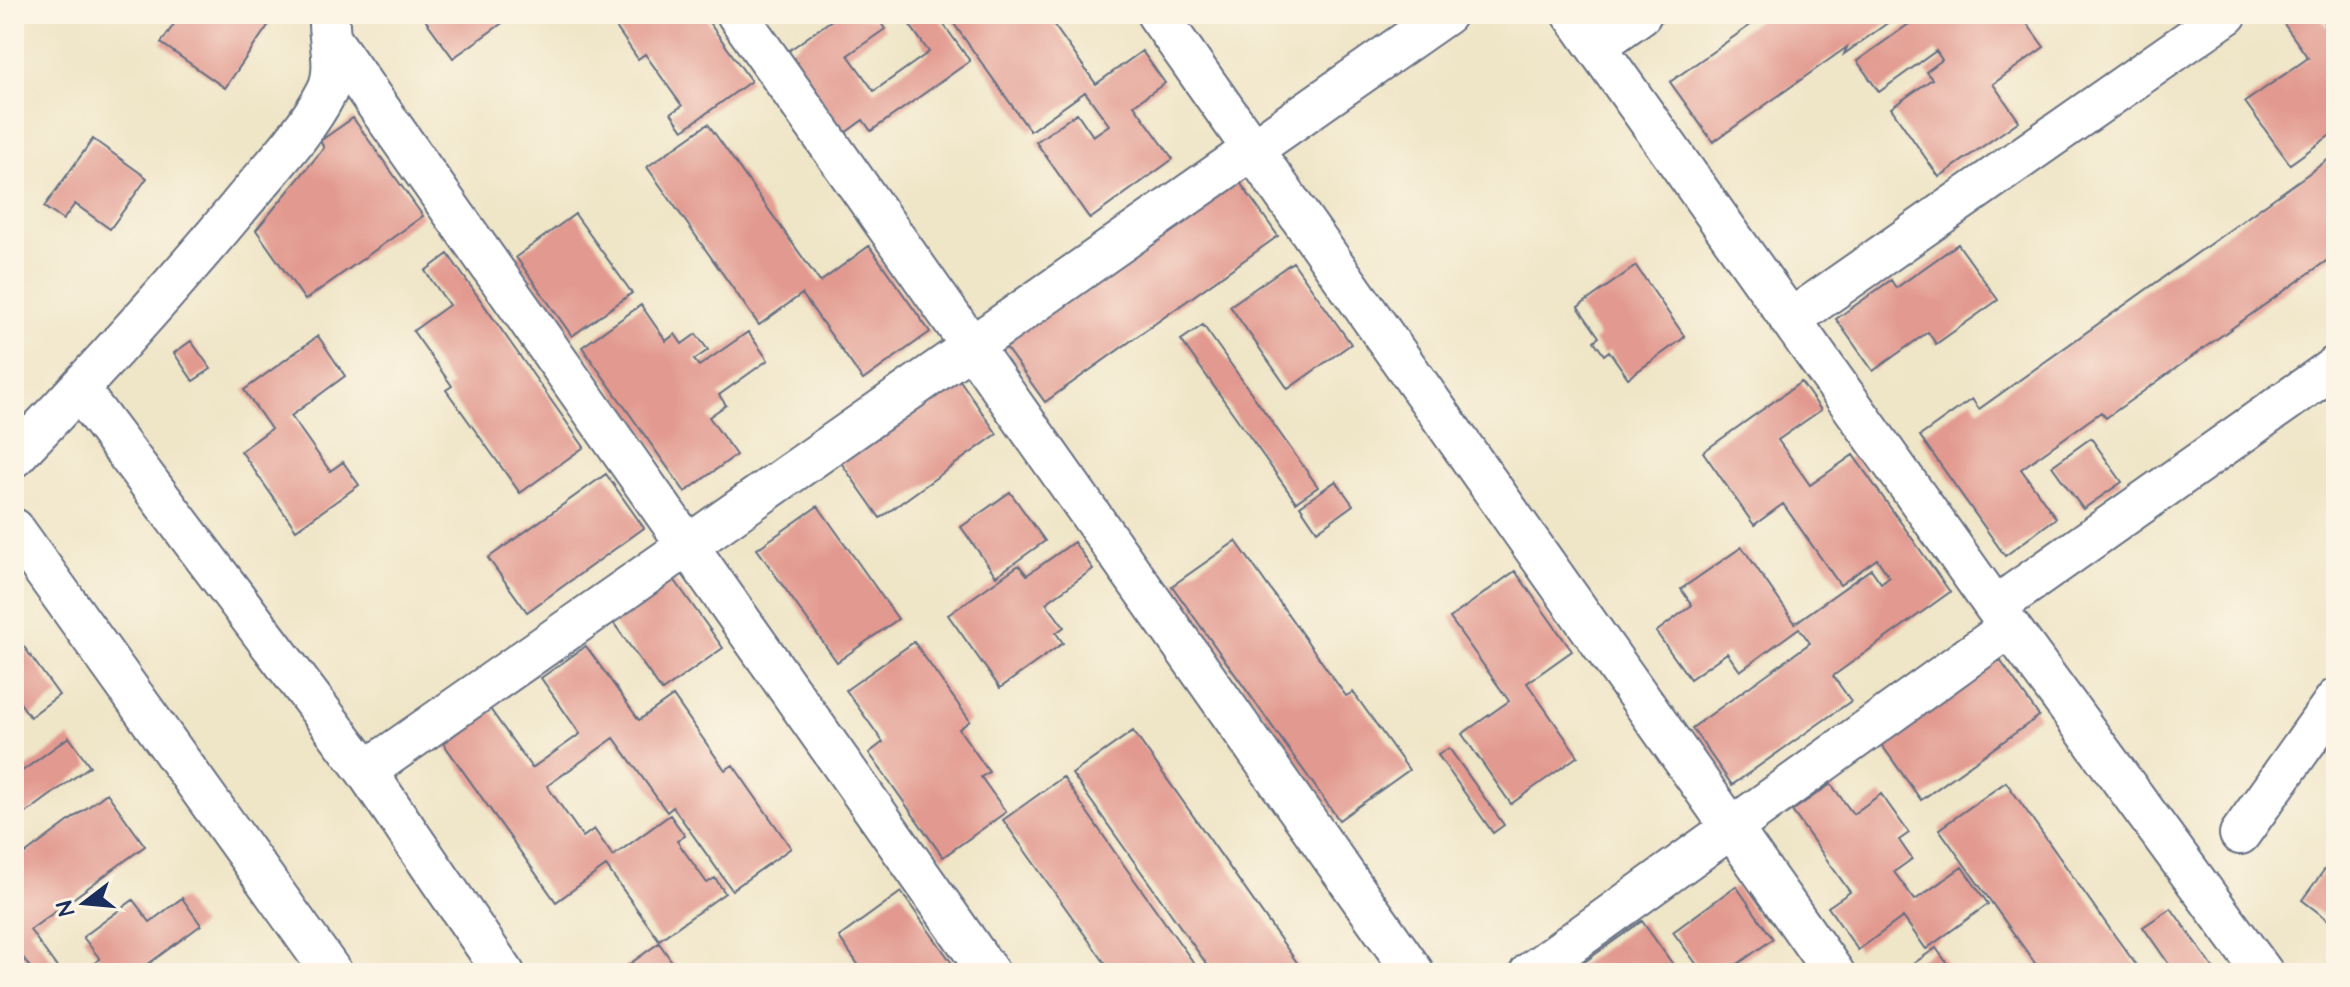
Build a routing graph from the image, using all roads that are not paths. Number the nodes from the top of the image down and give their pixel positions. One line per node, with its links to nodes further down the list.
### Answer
1 (737, 14): 11 (street)
2 (1157, 14): 9 (street)
3 (1446, 14): 9 (street)
4 (1573, 14): 8 (street)
5 (1641, 14): 8 (street)
6 (2227, 14): 10 (street)
7 (331, 29): 13 (street); 16 (street)
8 (1596, 46): 10 (street)
9 (1252, 150): 11 (street); 20 (street)
10 (1790, 320): 17 (street)
11 (972, 346): 16 (street); 25 (street)
12 (2330, 382): 17 (street)
13 (79, 390): 14 (street); 19 (street)
14 (14, 457)
15 (14, 529): 22 (street)
16 (687, 546): 19 (street); 24 (street)
17 (2003, 617): 20 (street); 28 (street)
18 (2336, 699): 21 (street)
19 (366, 771): 23 (street)
20 (1731, 828): 26 (street); 27 (street)
21 (2240, 834)
22 (332, 973)
23 (504, 973)
24 (989, 973)
25 (1414, 973)
26 (1530, 973)
27 (1834, 973)
28 (2263, 973)

